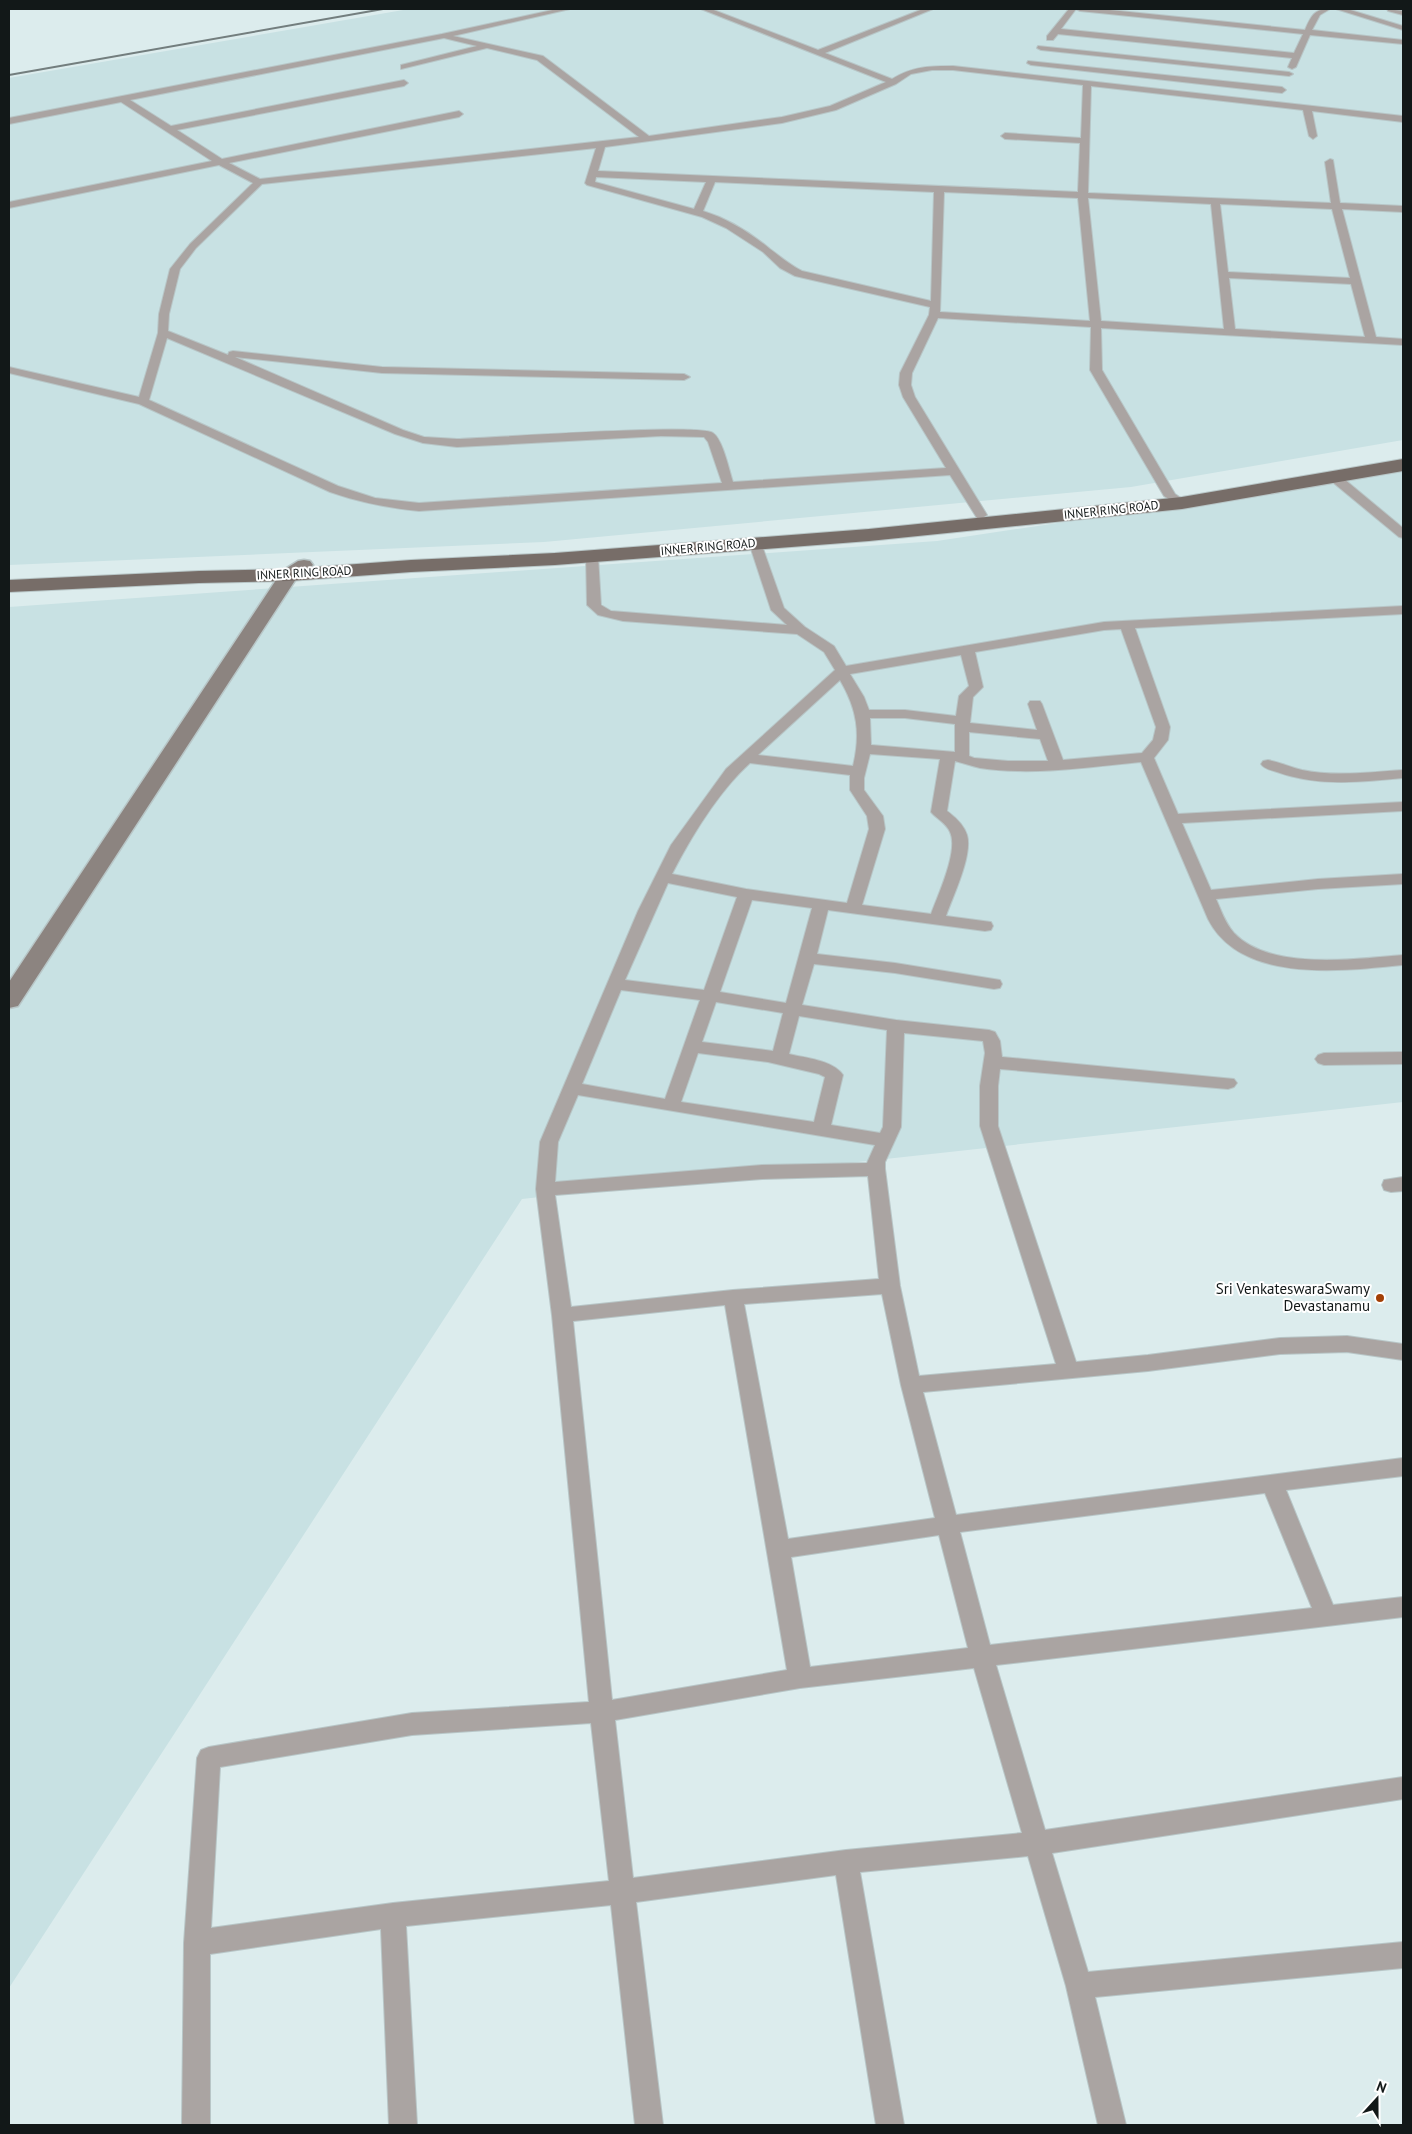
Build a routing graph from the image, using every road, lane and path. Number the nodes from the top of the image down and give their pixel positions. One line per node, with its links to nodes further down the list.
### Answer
1 (566, 9): 14 (street)
2 (705, 9): 19 (street)
3 (929, 9): 19 (street)
4 (1073, 9): 12 (street)
5 (1080, 9): 15 (street)
6 (1195, 9): 15 (street)
7 (1326, 9): 13 (street)
8 (1340, 9): 11 (street)
9 (1390, 9): 10 (street)
10 (1403, 13)
11 (1403, 28)
12 (1056, 31): 15 (street); 18 (street)
13 (1308, 32): 15 (street); 16 (street); 20 (street)
14 (442, 36): 17 (street); 31 (street)
15 (1176, 42): 18 (street); 20 (street); 23 (street); 25 (street)
16 (1403, 42)
17 (487, 46): 22 (street); 40 (street)
18 (1040, 48): 21 (street)
19 (818, 53): 26 (street)
20 (1297, 56): 23 (street)
21 (1031, 63): 24 (street); 25 (street)
22 (404, 67)
23 (1289, 74): 30 (street)
24 (1020, 76): 26 (street); 28 (street)
25 (1155, 77): 29 (street); 30 (street)
26 (893, 82): 40 (street)
27 (404, 83): 37 (street)
28 (1087, 84): 29 (street); 41 (street)
29 (1146, 90): 32 (street)
30 (1282, 90): 32 (street)
31 (123, 99): 36 (street); 37 (street)
32 (1276, 105): 33 (street)
33 (1307, 108): 35 (street); 39 (street)
34 (459, 114): 43 (street)
35 (1403, 118)
36 (9, 120)
37 (169, 129): 43 (street)
38 (1005, 136): 41 (street)
39 (1313, 136)
40 (645, 137): 42 (street)
41 (1085, 141): 49 (street)
42 (601, 144): 45 (street); 47 (street)
43 (220, 162): 47 (street); 51 (street)
44 (1330, 162): 52 (street)
45 (594, 174): 46 (street); 54 (street)
46 (712, 179): 48 (street); 54 (street)
47 (259, 182): 59 (street)
48 (938, 189): 49 (street); 57 (street)
49 (1083, 196): 50 (street); 58 (street)
50 (1215, 201): 52 (street); 55 (street)
51 (9, 205)
52 (1336, 206): 53 (street); 56 (street)
53 (1403, 209)
54 (697, 213): 57 (street)
55 (1224, 275): 56 (street); 60 (street)
56 (1355, 282): 61 (street)
57 (935, 310): 58 (street); 69 (street)
58 (1096, 325): 60 (street); 72 (street)
59 (163, 333): 63 (street); 66 (street)
60 (1230, 333): 61 (street)
61 (1371, 340): 62 (street)
62 (1403, 342)
63 (208, 350): 65 (street); 71 (street)
64 (9, 370): 66 (street)
65 (684, 376)
66 (143, 401): 71 (street)
67 (1403, 457): 72 (main road, INNER RING ROAD)
68 (1403, 466): 70 (main road, INNER RING ROAD)
69 (953, 471): 71 (street); 73 (street)
70 (1334, 477): 72 (main road, INNER RING ROAD); 74 (street)
71 (729, 487)
72 (1176, 499): 73 (main road, INNER RING ROAD); 75 (main road, INNER RING ROAD)
73 (982, 515): 77 (main road, INNER RING ROAD)
74 (1403, 534)
75 (755, 543): 76 (main road, INNER RING ROAD); 82 (street)
76 (592, 556): 77 (main road, INNER RING ROAD); 82 (street)
77 (296, 570): 78 (main road, INNER RING ROAD); 79 (main road, INNER RING ROAD); 112 (street)
78 (9, 579)
79 (9, 586)
80 (1403, 610): 81 (street)
81 (1127, 626): 83 (street); 91 (street)
82 (800, 630): 84 (street)
83 (967, 649): 84 (street); 87 (street)
84 (842, 671): 86 (street); 92 (street)
85 (1035, 704): 88 (street)
86 (862, 714): 87 (street); 89 (street)
87 (963, 724): 88 (street); 90 (street)
88 (1046, 736): 94 (street)
89 (864, 749): 90 (street); 95 (street)
90 (955, 757): 94 (street); 105 (street)
91 (1146, 757): 94 (street); 98 (street)
92 (747, 758): 95 (street); 99 (street)
93 (1268, 764): 96 (street)
94 (1057, 765)
95 (858, 771): 104 (street)
96 (1403, 774)
97 (1402, 806): 98 (street)
98 (1172, 819): 102 (street)
99 (663, 877): 101 (street); 109 (street)
100 (1403, 879): 102 (street)
101 (746, 894): 103 (street); 111 (street)
102 (1207, 895): 108 (street)
103 (821, 905): 104 (street); 107 (street)
104 (853, 908): 105 (street)
105 (937, 920): 106 (street)
106 (985, 926)
107 (808, 958): 110 (street); 113 (street)
108 (1403, 960)
109 (617, 984): 111 (street); 121 (street)
110 (994, 984)
111 (712, 996): 113 (street); 115 (street)
112 (9, 1000)
113 (792, 1009): 114 (street); 118 (street)
114 (896, 1026): 119 (street); 124 (street)
115 (693, 1047): 118 (street); 122 (street)
116 (1403, 1058): 117 (street)
117 (1324, 1059)
118 (779, 1060): 123 (street)
119 (992, 1062): 120 (street); 131 (street)
120 (1228, 1083)
121 (571, 1088): 122 (street); 126 (street)
122 (671, 1106): 123 (street)
123 (821, 1129): 124 (street)
124 (886, 1140): 125 (street)
125 (876, 1169): 126 (street); 127 (street)
126 (545, 1189): 129 (street)
127 (890, 1286): 128 (street); 132 (street)
128 (733, 1297): 129 (street); 136 (street)
129 (562, 1315): 141 (street)
130 (1403, 1352): 131 (street)
131 (1069, 1371): 132 (street)
132 (911, 1384): 135 (street)
133 (1403, 1467): 134 (street)
134 (1272, 1483): 135 (street); 138 (street)
135 (948, 1526): 136 (street); 139 (street)
136 (779, 1550): 140 (street)
137 (1403, 1607): 138 (street)
138 (1326, 1615): 139 (street)
139 (982, 1657): 140 (street); 143 (street)
140 (800, 1678): 141 (street)
141 (602, 1712): 145 (street); 147 (street)
142 (1403, 1788): 143 (street)
143 (1038, 1843): 144 (street); 149 (street)
144 (846, 1862): 145 (street); 153 (street)
145 (623, 1892): 146 (street); 152 (street)
146 (393, 1915): 147 (street); 151 (street)
147 (197, 1943): 150 (street)
148 (1403, 1955): 149 (street)
149 (1079, 1986): 154 (street)
150 (196, 2125)
151 (403, 2125)
152 (648, 2125)
153 (890, 2125)
154 (1112, 2125)

